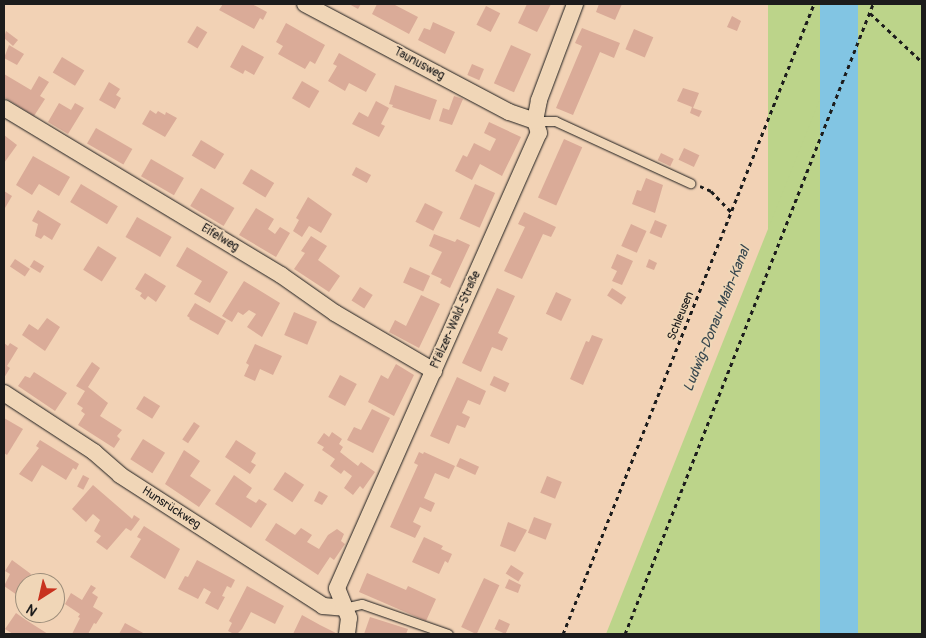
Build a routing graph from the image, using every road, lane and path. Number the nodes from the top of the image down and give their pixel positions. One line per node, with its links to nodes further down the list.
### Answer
1 (306, 4): 8 (street, Taunusweg)
2 (575, 4): 8 (street, Pfälzer-Wald-Straße)
3 (814, 4): 10 (path, Schleusen)
4 (873, 4): 5 (path)
5 (869, 13): 6 (path); 17 (path)
6 (922, 62)
7 (4, 108): 11 (street, Eifelweg)
8 (535, 121): 9 (lane); 11 (street, Pfälzer-Wald-Straße)
9 (690, 182): 10 (path)
10 (731, 212): 16 (path, Schleusen)
11 (434, 371): 13 (street, Pfälzer-Wald-Straße)
12 (4, 394): 13 (street, Hunsrückweg)
13 (344, 608): 14 (street, Pfälzer-Wald-Straße); 15 (lane)
14 (347, 634)
15 (448, 634)
16 (563, 634)
17 (625, 634)

